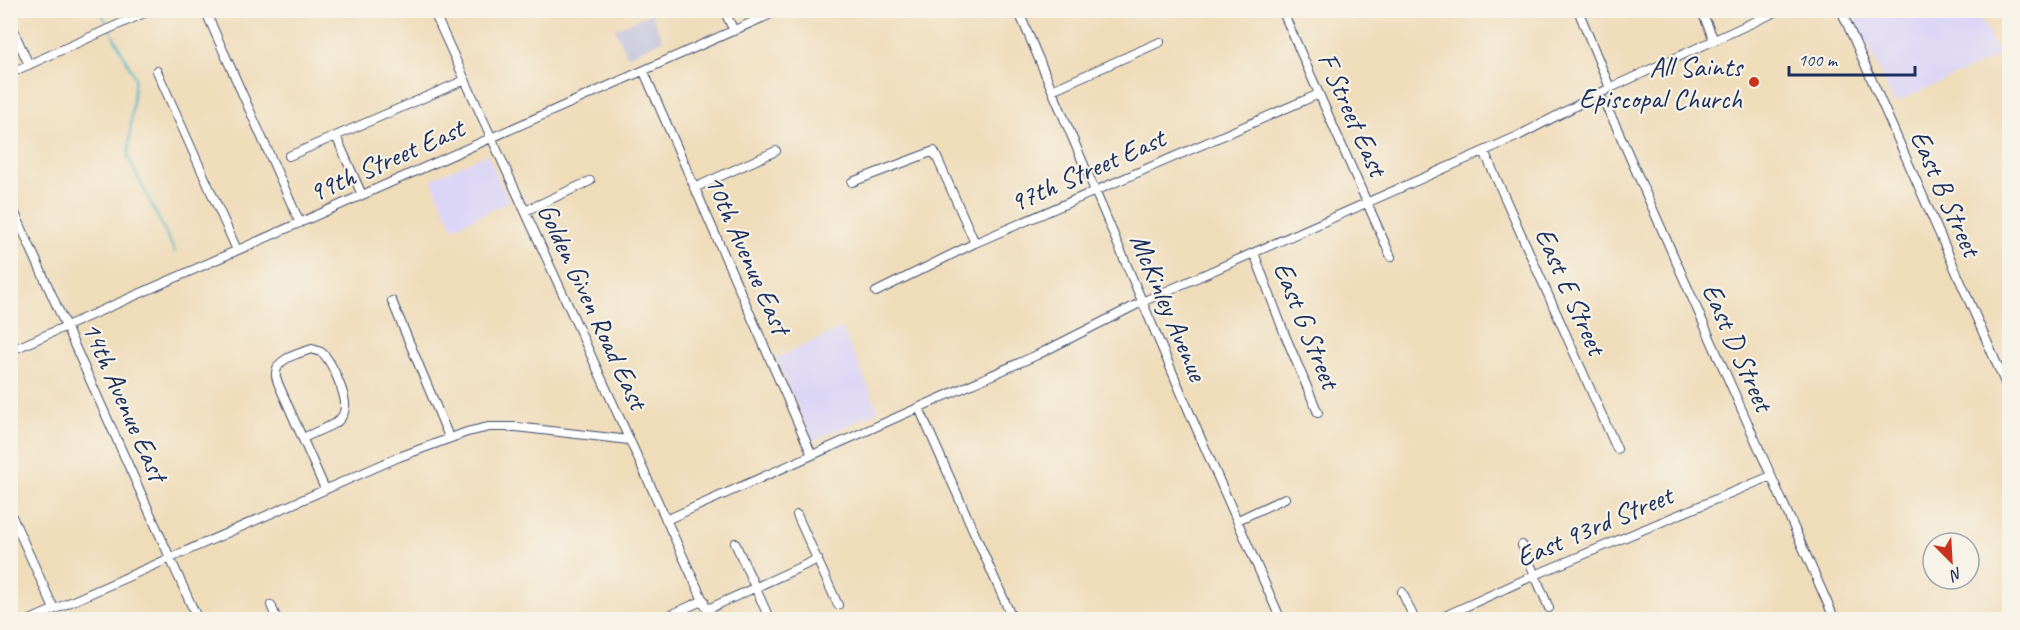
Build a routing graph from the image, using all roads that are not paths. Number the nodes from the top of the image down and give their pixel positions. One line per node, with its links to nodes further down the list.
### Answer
1 (151, 10): 16 (street)
2 (205, 10): 39 (street)
3 (433, 10): 20 (street, Golden Given Road East)
4 (724, 10): 13 (street)
5 (780, 10): 13 (street, 99th Street East)
6 (1018, 10): 22 (street, McKinley Avenue)
7 (1282, 10): 24 (street, F Street East)
8 (1578, 10): 21 (street)
9 (1701, 10): 14 (street)
10 (1780, 10): 14 (street)
11 (1841, 10): 49 (street, East B Street)
12 (10, 23): 16 (street)
13 (734, 31): 18 (street, 99th Street East)
14 (1714, 40): 21 (street)
15 (1160, 42): 22 (street)
16 (29, 65): 19 (street)
17 (157, 70): 41 (street)
18 (644, 72): 26 (street, 99th Street East); 32 (street, 10th Avenue East)
19 (10, 73)
20 (465, 80): 25 (street); 26 (street, Golden Given Road East)
21 (1610, 88): 23 (street)
22 (1052, 90): 33 (street, McKinley Avenue)
23 (1599, 93): 28 (street); 57 (street, East D Street)
24 (1319, 94): 33 (street, 97th Street East); 36 (street, F Street East)
25 (336, 136): 29 (street); 34 (street)
26 (491, 138): 34 (street, 99th Street East); 37 (street, Golden Given Road East)
27 (776, 151): 32 (street)
28 (1484, 151): 36 (street); 55 (street, East E Street)
29 (289, 156)
30 (590, 181): 37 (street)
31 (852, 182): 40 (street)
32 (694, 188): 56 (street, 10th Avenue East)
33 (1096, 192): 40 (street, 97th Street East); 46 (street, McKinley Avenue)
34 (362, 195): 39 (street, 99th Street East)
35 (10, 202): 38 (street, 14th Avenue East)
36 (1367, 203): 42 (street); 43 (street, F Street East)
37 (525, 211): 54 (street, Golden Given Road East)
38 (14, 221): 47 (street, 14th Avenue East)
39 (300, 222): 41 (street, 99th Street East)
40 (975, 243): 44 (street, 97th Street East)
41 (237, 250): 47 (street, 99th Street East)
42 (1254, 253): 46 (street); 51 (street, East G Street)
43 (1391, 257)
44 (876, 292)
45 (392, 301): 52 (street)
46 (1142, 303): 50 (street); 63 (street, McKinley Avenue)
47 (67, 326): 48 (street, 99th Street East); 66 (street, 14th Avenue East)
48 (10, 351)
49 (2010, 394)
50 (919, 408): 56 (street); 83 (street)
51 (1318, 413)
52 (449, 437): 54 (street); 58 (street)
53 (303, 438): 53 (street); 58 (street)
54 (629, 440): 62 (street, Golden Given Road East)
55 (1617, 450)
56 (812, 455): 62 (street)
57 (1771, 476): 68 (street, East 93rd Street); 87 (street, East D Street)
58 (325, 489): 66 (street)
59 (1285, 498): 63 (street)
60 (10, 512): 75 (street)
61 (797, 515): 67 (street)
62 (666, 520): 71 (street, Golden Given Road East)
63 (1238, 520): 84 (street, McKinley Avenue)
64 (735, 543): 69 (street)
65 (1522, 545): 68 (street)
66 (171, 557): 75 (street); 78 (street, 14th Avenue East)
67 (818, 560): 69 (street); 73 (street)
68 (1535, 575): 74 (street); 86 (street, East 93rd Street)
69 (755, 587): 76 (street); 82 (street)
70 (1402, 592): 85 (street)
71 (704, 600): 76 (street, Golden Given Road East); 80 (street)
72 (271, 605): 79 (street)
73 (838, 605)
74 (1549, 608)
75 (54, 609): 77 (street)
76 (708, 609): 81 (street, Golden Given Road East)
77 (30, 620)
78 (198, 620)
79 (277, 620)
80 (659, 620)
81 (712, 620)
82 (770, 620)
83 (1012, 620)
84 (1281, 620)
85 (1415, 620)
86 (1436, 620)
87 (1835, 620)

